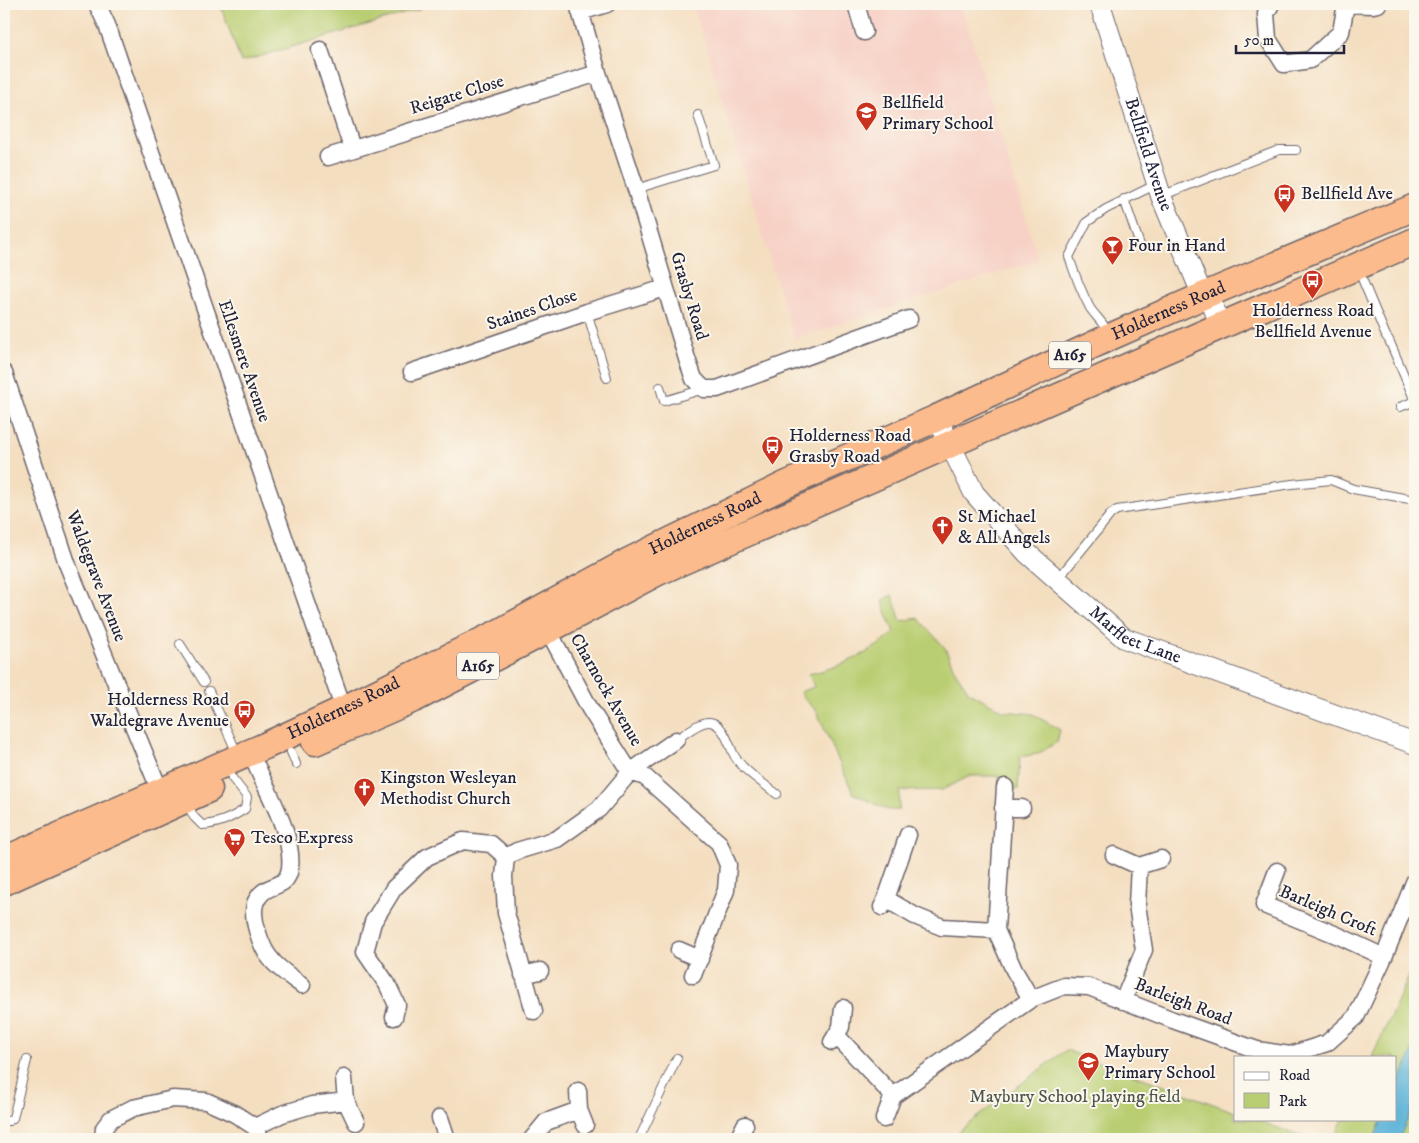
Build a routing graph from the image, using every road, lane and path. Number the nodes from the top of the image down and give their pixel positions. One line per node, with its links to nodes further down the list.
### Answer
1 (97, 4): 45 (street, Ellesmere Avenue)
2 (607, 4): 8 (street)
3 (856, 4): 9 (street)
4 (1100, 4): 17 (street, Bellfield Avenue)
5 (1271, 4): 6 (street)
6 (1346, 4): 7 (street)
7 (1378, 4)
8 (579, 8): 11 (street, Grasby Road)
9 (864, 32)
10 (320, 50): 13 (street)
11 (598, 73): 13 (street, Reigate Close); 16 (street, Grasby Road)
12 (698, 115): 16 (lane)
13 (352, 148): 15 (street, Reigate Close)
14 (1296, 150): 17 (lane)
15 (328, 157)
16 (636, 189): 23 (street, Grasby Road)
17 (1159, 190): 18 (lane); 24 (street, Bellfield Avenue)
18 (1124, 199): 21 (lane); 28 (lane)
19 (1415, 206): 24 (highway, Holderness Road / A165)
20 (1415, 241): 22 (highway, Holderness Road / A165)
21 (1141, 248)
22 (1357, 267): 27 (highway, Holderness Road / A165); 34 (lane)
23 (665, 288): 25 (street, Staines Close); 33 (street, Grasby Road)
24 (1205, 295): 27 (street, Bellfield Avenue); 28 (highway, Holderness Road / A165)
25 (587, 312): 29 (street, Staines Close); 31 (lane)
26 (908, 319): 33 (street)
27 (1220, 325): 37 (highway, Holderness Road / A165)
28 (1110, 337): 36 (highway, Holderness Road / A165)
29 (412, 372)
30 (4, 373): 51 (street, Waldegrave Avenue)
31 (607, 378)
32 (660, 387): 33 (lane)
33 (704, 388)
34 (1415, 401): 35 (lane)
35 (1400, 407)
36 (937, 418): 37 (street, Marfleet Lane); 39 (highway, Holderness Road / A165)
37 (950, 443): 39 (highway, Holderness Road / A165); 40 (street, Marfleet Lane)
38 (1415, 500): 40 (lane)
39 (663, 557): 41 (highway, Holderness Road / A165); 45 (highway, Holderness Road / A165)
40 (1057, 580): 47 (street, Marfleet Lane)
41 (548, 630): 45 (highway, Holderness Road / A165); 49 (street, Charnock Avenue)
42 (180, 644): 43 (lane)
43 (204, 682)
44 (209, 691): 48 (lane)
45 (347, 718): 48 (highway, Holderness Road / A165); 48 (highway, Holderness Road / A165)
46 (676, 740): 49 (street); 52 (lane)
47 (1415, 744)
48 (243, 768): 51 (highway, Holderness Road / A165); 53 (highway, Holderness Road / A165); 53 (lane); 72 (street)
49 (630, 772): 58 (street); 68 (street, Charnock Avenue)
50 (1005, 788): 54 (street)
51 (160, 791): 60 (highway, Holderness Road / A165)
52 (777, 794)
53 (186, 800): 64 (highway, Holderness Road / A165)
54 (1003, 808): 55 (street); 65 (street)
55 (1022, 808)
56 (908, 835): 65 (street)
57 (1114, 854): 61 (street)
58 (506, 857): 70 (street); 77 (street)
59 (1161, 859): 61 (street)
60 (4, 860)
61 (1139, 866): 74 (street)
62 (1277, 871): 67 (street, Barleigh Croft)
63 (1415, 880): 67 (street, Barleigh Road)
64 (4, 882)
65 (996, 930): 73 (street)
66 (679, 950): 68 (street)
67 (1384, 957): 74 (street, Barleigh Road)
68 (700, 959): 71 (street, Charnock Avenue)
69 (540, 970): 70 (street)
70 (523, 975): 76 (street)
71 (693, 975)
72 (304, 986)
73 (1031, 999): 74 (street, Barleigh Road); 82 (street, Barleigh Road)
74 (1123, 1001)
75 (843, 1008): 82 (street)
76 (534, 1011)
77 (394, 1017)
78 (677, 1058): 90 (lane)
79 (27, 1060): 85 (lane)
80 (344, 1078): 83 (street)
81 (578, 1091): 89 (street)
82 (893, 1096): 84 (street)
83 (346, 1100): 86 (street); 87 (street)
84 (884, 1119)
85 (4, 1121)
86 (356, 1122)
87 (258, 1133): 88 (street)
88 (103, 1139)
89 (532, 1139)
90 (639, 1139)

